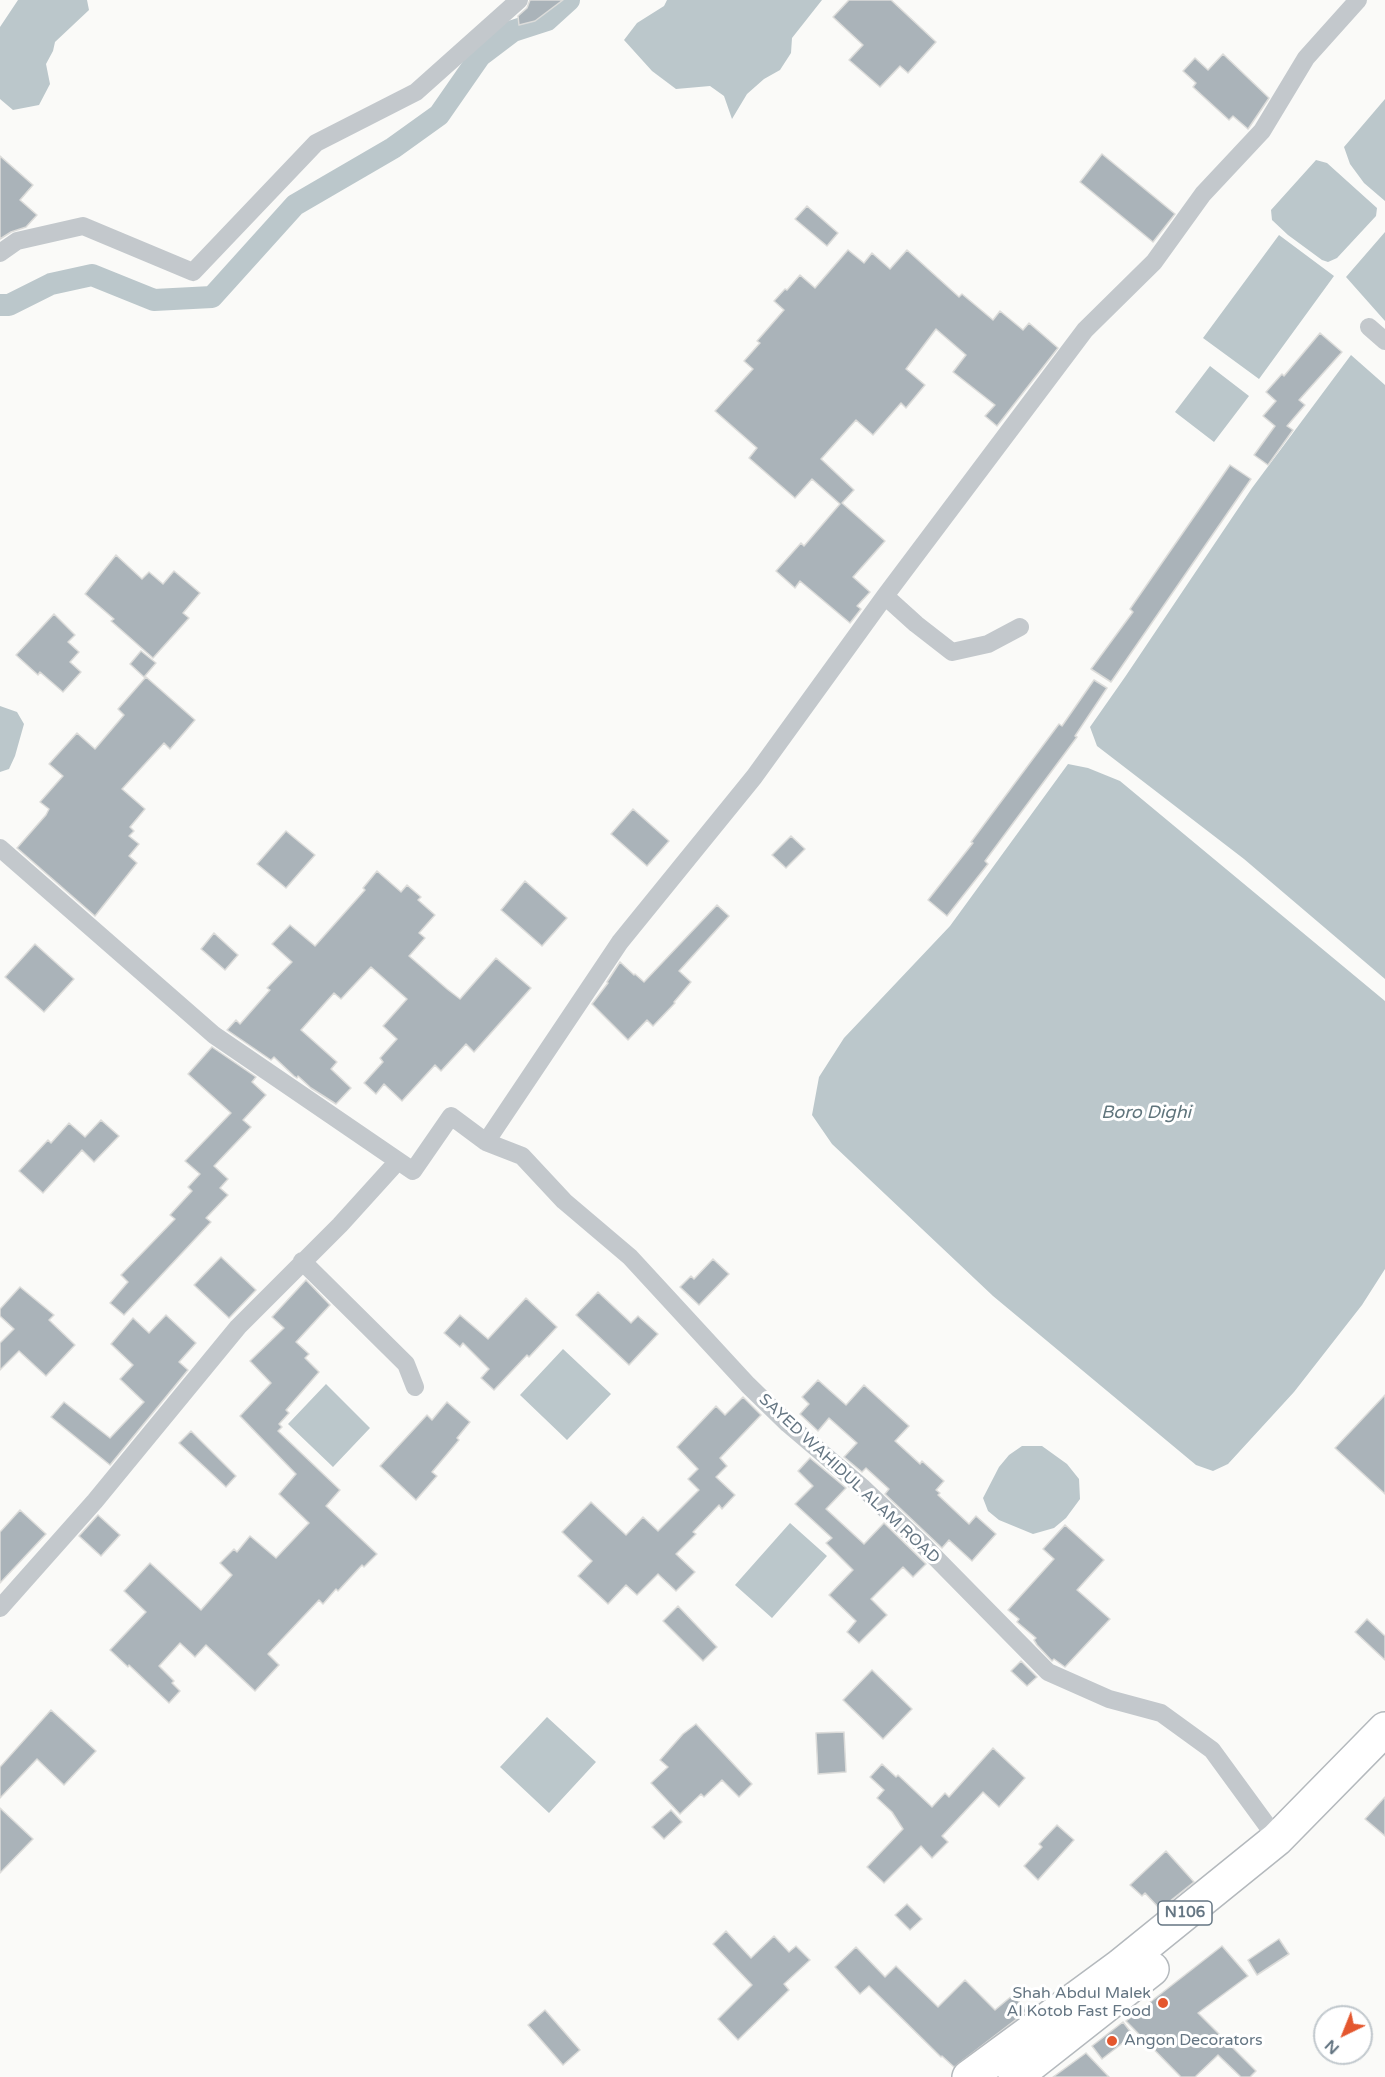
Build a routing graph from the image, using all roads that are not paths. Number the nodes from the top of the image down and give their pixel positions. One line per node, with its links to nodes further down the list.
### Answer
1 (519, 0): 3 (street)
2 (1358, 0): 6 (street)
3 (0, 254)
4 (1369, 327): 5 (street)
5 (1385, 340)
6 (885, 596): 7 (street); 9 (street)
7 (1020, 627)
8 (0, 848): 10 (street)
9 (486, 1142): 10 (street, SAYED WAHIDUL ALAM ROAD); 16 (street, SAYED WAHIDUL ALAM ROAD)
10 (398, 1161): 11 (street)
11 (302, 1261): 12 (street); 13 (street)
12 (415, 1387)
13 (0, 1608)
14 (1385, 1729): 16 (highway, N106)
15 (1385, 1759): 18 (highway, N106)
16 (1277, 1839): 17 (highway, N106)
17 (969, 2077)
18 (1014, 2077)

